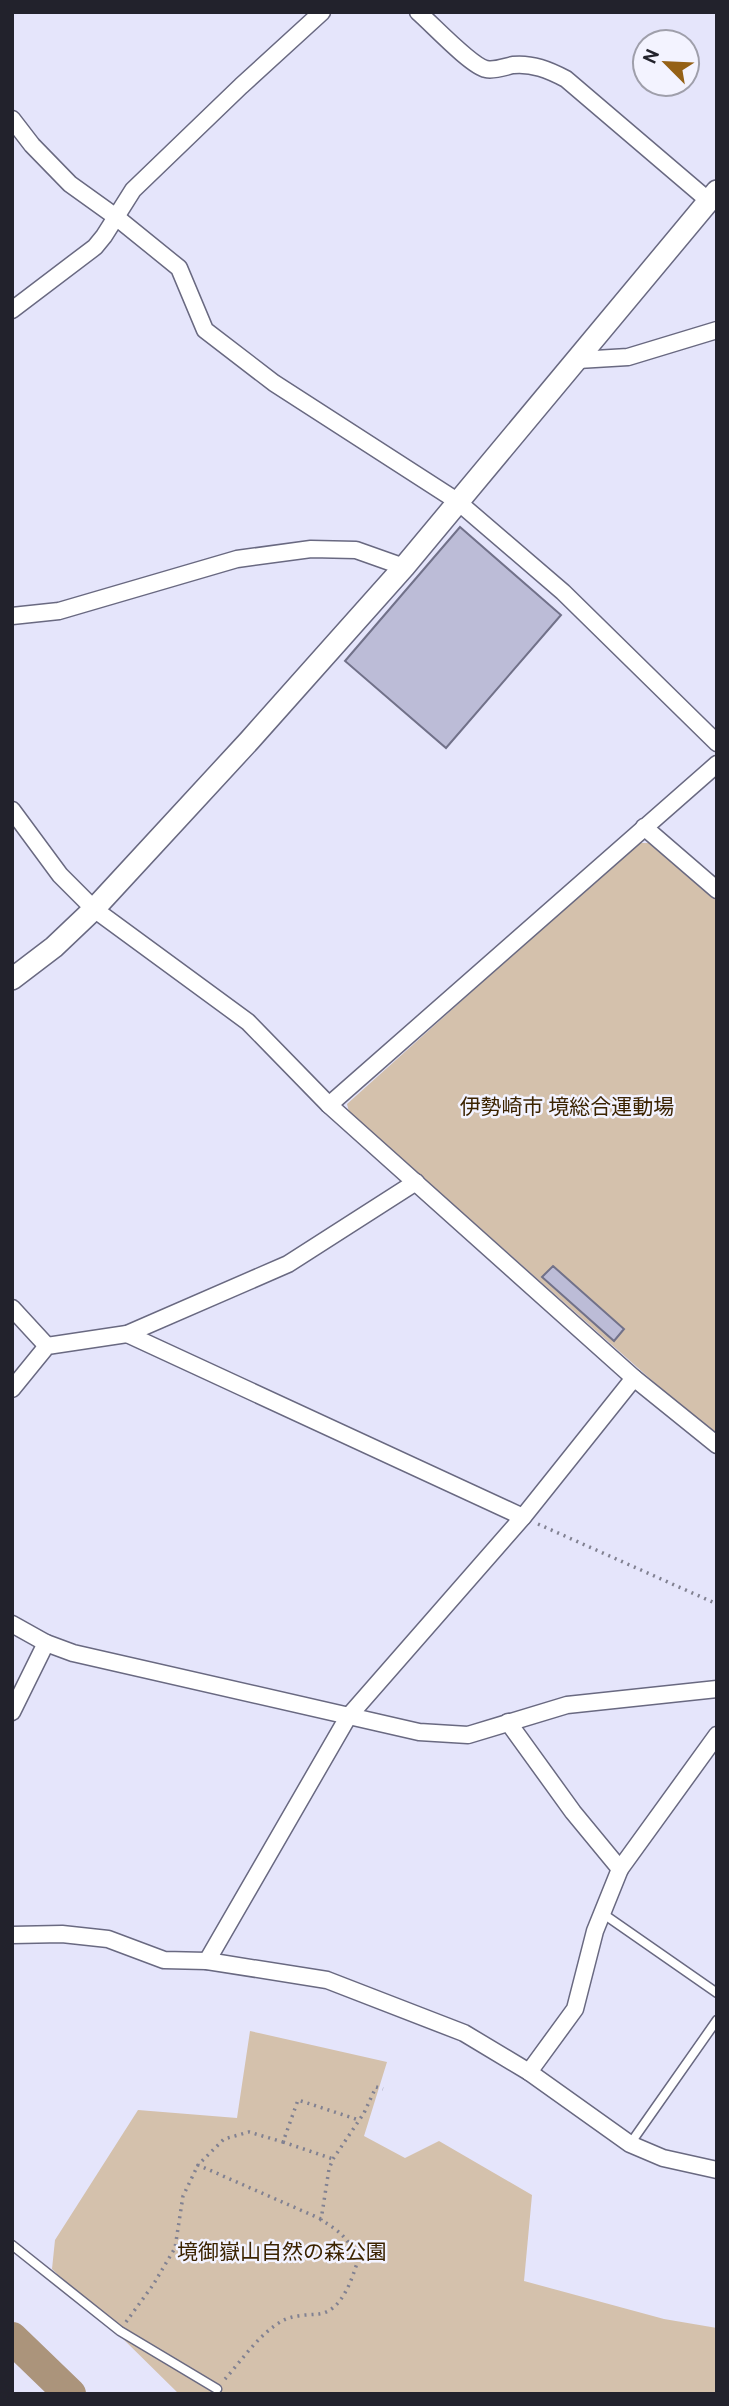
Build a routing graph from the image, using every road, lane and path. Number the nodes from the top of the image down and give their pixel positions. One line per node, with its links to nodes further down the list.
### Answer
1 (322, 12): 5 (street)
2 (418, 12): 4 (street)
3 (12, 118): 5 (street)
4 (713, 196): 8 (street)
5 (116, 217): 6 (street); 9 (street)
6 (12, 310)
7 (717, 330): 8 (street)
8 (578, 360): 9 (street)
9 (457, 501): 10 (street); 12 (street)
10 (404, 567): 11 (street); 17 (street)
11 (12, 616)
12 (717, 743)
13 (717, 764): 15 (street)
14 (12, 810): 17 (street)
15 (643, 827): 16 (street); 19 (street)
16 (717, 890)
17 (94, 909): 18 (street); 19 (street)
18 (12, 979)
19 (329, 1105): 20 (street)
20 (416, 1182): 22 (street); 24 (street)
21 (12, 1308): 23 (street)
22 (127, 1334): 23 (street); 27 (street)
23 (47, 1346): 25 (street)
24 (634, 1378): 26 (street); 27 (street)
25 (12, 1389)
26 (717, 1445)
27 (523, 1517): 28 (path); 33 (street)
28 (717, 1604)
29 (12, 1624): 30 (street)
30 (46, 1643): 32 (street); 33 (street)
31 (717, 1689): 34 (street)
32 (12, 1712)
33 (348, 1717): 34 (street); 39 (street)
34 (508, 1722): 36 (street)
35 (715, 1740): 36 (street)
36 (620, 1869): 37 (street)
37 (602, 1913): 40 (lane); 42 (street)
38 (12, 1936): 39 (street)
39 (207, 1961): 42 (street)
40 (717, 1993)
41 (717, 2020): 46 (lane)
42 (529, 2072): 46 (street)
43 (383, 2090): 44 (path)
44 (359, 2120): 45 (path); 47 (path)
45 (283, 2143): 47 (path); 48 (path)
46 (630, 2144): 49 (street)
47 (333, 2159): 50 (path)
48 (198, 2165): 50 (path); 52 (path)
49 (717, 2170)
50 (321, 2220): 53 (path)
51 (12, 2245): 52 (lane)
52 (120, 2330): 53 (lane)
53 (217, 2389)

